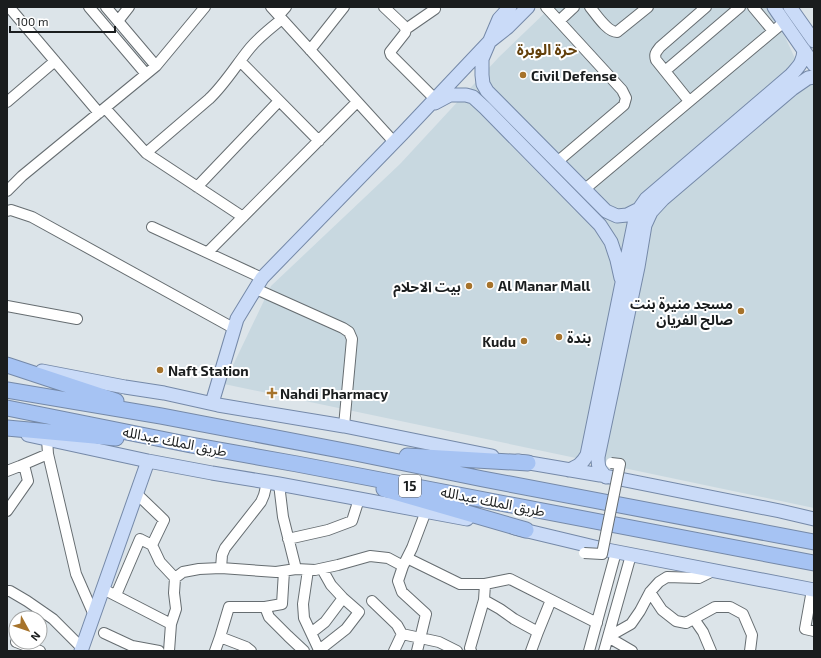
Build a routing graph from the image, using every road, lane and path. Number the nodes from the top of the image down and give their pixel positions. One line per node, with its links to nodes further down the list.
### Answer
1 (89, 7): 37 (street)
2 (106, 7): 23 (street)
3 (129, 7): 23 (street)
4 (205, 7): 35 (street)
5 (271, 7): 22 (street)
6 (286, 7): 22 (street)
7 (344, 7): 30 (street)
8 (384, 7): 26 (street)
9 (510, 7): 29 (main road)
10 (528, 7): 29 (main road)
11 (546, 7): 24 (street)
12 (574, 7): 24 (street)
13 (590, 7): 14 (street)
14 (648, 7)
15 (706, 7): 36 (street)
16 (740, 7): 36 (street)
17 (753, 7): 27 (street)
18 (774, 7): 25 (main road)
19 (794, 8): 28 (main road)
20 (435, 9): 26 (street)
21 (10, 13): 32 (street)
22 (280, 17): 30 (street); 33 (street)
23 (118, 21): 35 (street)
24 (559, 21): 48 (street)
25 (784, 22): 27 (street); 31 (main road)
26 (406, 29): 43 (street)
27 (773, 31): 40 (street)
28 (814, 41)
29 (489, 42): 43 (main road); 48 (main road)
30 (310, 50): 42 (street)
31 (804, 50): 34 (main road); 52 (main road)
32 (55, 61): 41 (street); 44 (street)
33 (240, 61): 39 (street); 47 (street)
34 (814, 65)
35 (156, 66): 37 (street)
36 (665, 71): 40 (street)
37 (146, 74): 44 (street)
38 (814, 77): 80 (main road)
39 (279, 101): 45 (street); 49 (street)
40 (689, 101): 50 (street)
41 (7, 102)
42 (358, 102): 45 (street); 46 (street)
43 (432, 103): 46 (main road); 57 (main road)
44 (102, 111): 47 (street); 51 (street)
45 (319, 141): 54 (street)
46 (394, 142): 58 (main road)
47 (146, 153): 49 (street)
48 (558, 162): 50 (main road)
49 (197, 187): 54 (street)
50 (585, 189): 52 (main road)
51 (7, 191)
52 (639, 209): 57 (main road)
53 (7, 211): 61 (street)
54 (243, 217): 56 (street)
55 (152, 227): 56 (street)
56 (208, 252): 58 (street)
57 (622, 282): 78 (main road)
58 (259, 284): 61 (main road); 67 (street)
59 (7, 306): 60 (street)
60 (77, 319)
61 (235, 328): 64 (main road)
62 (7, 364): 64 (main road); 66 (highway)
63 (7, 390): 66 (highway, طريق الملك عبدالله / 15)
64 (212, 403): 67 (main road)
65 (7, 408): 70 (highway, طريق الملك عبدالله / 15)
66 (160, 416): 71 (highway, طريق الملك عبدالله / 15)
67 (344, 426): 74 (main road)
68 (7, 429): 69 (main road); 70 (highway)
69 (48, 439): 72 (street); 73 (main road)
70 (191, 445): 76 (highway, طريق الملك عبدالله / 15)
71 (355, 453): 74 (highway); 89 (highway, طريق الملك عبدالله / 15)
72 (48, 454): 77 (street); 116 (street)
73 (148, 461): 81 (main road); 82 (main road)
74 (528, 463): 78 (main road)
75 (611, 463): 91 (street, bridge)
76 (297, 464): 87 (highway); 95 (highway, طريق الملك عبدالله / 15)
77 (24, 465): 79 (street); 84 (street)
78 (569, 470): 80 (main road)
79 (7, 471)
80 (606, 476): 86 (main road)
81 (273, 483): 83 (main road); 88 (street); 96 (street)
82 (137, 494): 90 (street); 106 (main road)
83 (359, 499): 85 (main road); 88 (street)
84 (7, 511)
85 (426, 511): 87 (main road); 94 (street)
86 (814, 519)
87 (526, 530): 92 (main road)
88 (288, 539): 97 (street)
89 (814, 542)
90 (152, 545): 102 (street); 110 (street)
91 (584, 552)
92 (616, 552): 93 (main road); 105 (street)
93 (631, 555): 101 (main road); 109 (street)
94 (405, 562): 98 (street); 103 (street); 127 (street)
95 (814, 563)
96 (221, 568): 100 (street); 102 (street)
97 (296, 569): 99 (street); 100 (street)
98 (322, 569): 99 (street); 111 (street)
99 (308, 570): 123 (street)
100 (284, 571): 115 (street)
101 (713, 571): 107 (main road); 108 (street)
102 (175, 578): 119 (street)
103 (485, 584): 112 (street); 113 (street)
104 (8, 588): 128 (street)
105 (606, 588): 109 (street); 118 (street)
106 (103, 589): 110 (street); 116 (main road)
107 (813, 590): 120 (street)
108 (650, 592): 117 (street); 125 (street)
109 (620, 593): 125 (street)
110 (116, 595): 119 (street)
111 (343, 598): 123 (street); 129 (street)
112 (484, 600): 121 (street); 138 (street)
113 (551, 600): 118 (street); 121 (street)
114 (372, 601): 124 (street)
115 (265, 607): 126 (street); 134 (street)
116 (94, 615): 128 (main road)
117 (694, 619): 143 (street); 144 (street)
118 (597, 623): 140 (street)
119 (171, 624): 131 (street)
120 (814, 631)
121 (538, 632): 139 (street)
122 (104, 633): 130 (street)
123 (311, 633): 129 (street)
124 (402, 634): 127 (street); 135 (street)
125 (608, 637): 141 (street); 142 (street)
126 (220, 638): 132 (street); 133 (street)
127 (421, 638): 136 (street); 137 (street)
128 (82, 650)
129 (318, 650)
130 (159, 651)
131 (169, 651)
132 (215, 651)
133 (251, 651)
134 (304, 651)
135 (394, 651)
136 (417, 651)
137 (457, 651)
138 (471, 651)
139 (531, 651)
140 (589, 651)
141 (604, 651)
142 (632, 651)
143 (711, 651)
144 (750, 651)

